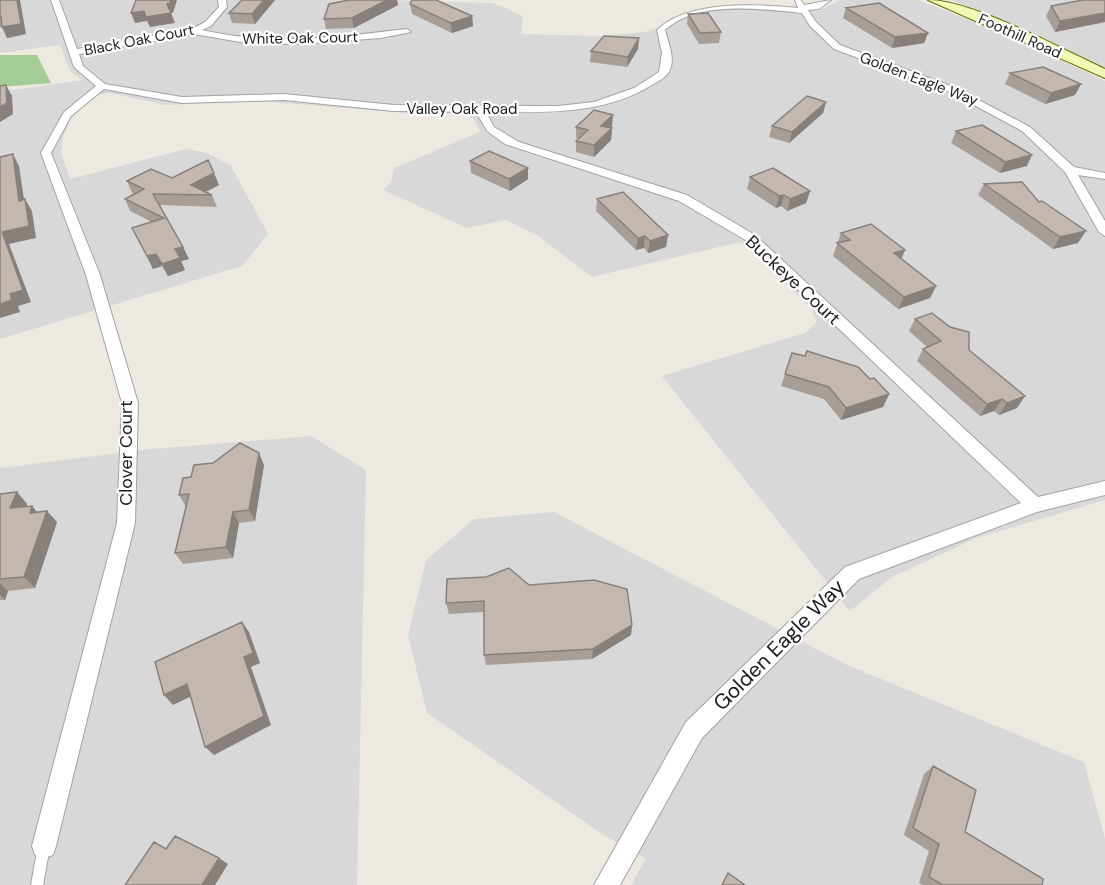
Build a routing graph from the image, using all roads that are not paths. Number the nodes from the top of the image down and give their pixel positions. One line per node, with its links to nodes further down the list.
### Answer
1 (56, 0): 10 (street, Valley Oak Road)
2 (222, 0): 8 (street, Black Oak Court)
3 (827, 0): 7 (street)
4 (934, 0): 11 (main road, Foothill Road)
5 (808, 1): 7 (street)
6 (695, 3): 7 (street, Valley Oak Road); 13 (street, Valley Oak Road)
7 (802, 6): 14 (street, Golden Eagle Way)
8 (194, 31): 9 (street, White Oak Court); 10 (street, Black Oak Court)
9 (407, 32)
10 (75, 52): 12 (street, Valley Oak Road)
11 (1105, 74)
12 (102, 86): 13 (street, Valley Oak Road); 19 (street, Clover Court)
13 (480, 109): 18 (street, Buckeye Court)
14 (1070, 170): 15 (street); 16 (street, Golden Eagle Way)
15 (1105, 176)
16 (1105, 232)
17 (1105, 488): 18 (street, Golden Eagle Way)
18 (1035, 506): 21 (street, Golden Eagle Way)
19 (44, 846): 20 (lane)
20 (37, 885)
21 (606, 885)

